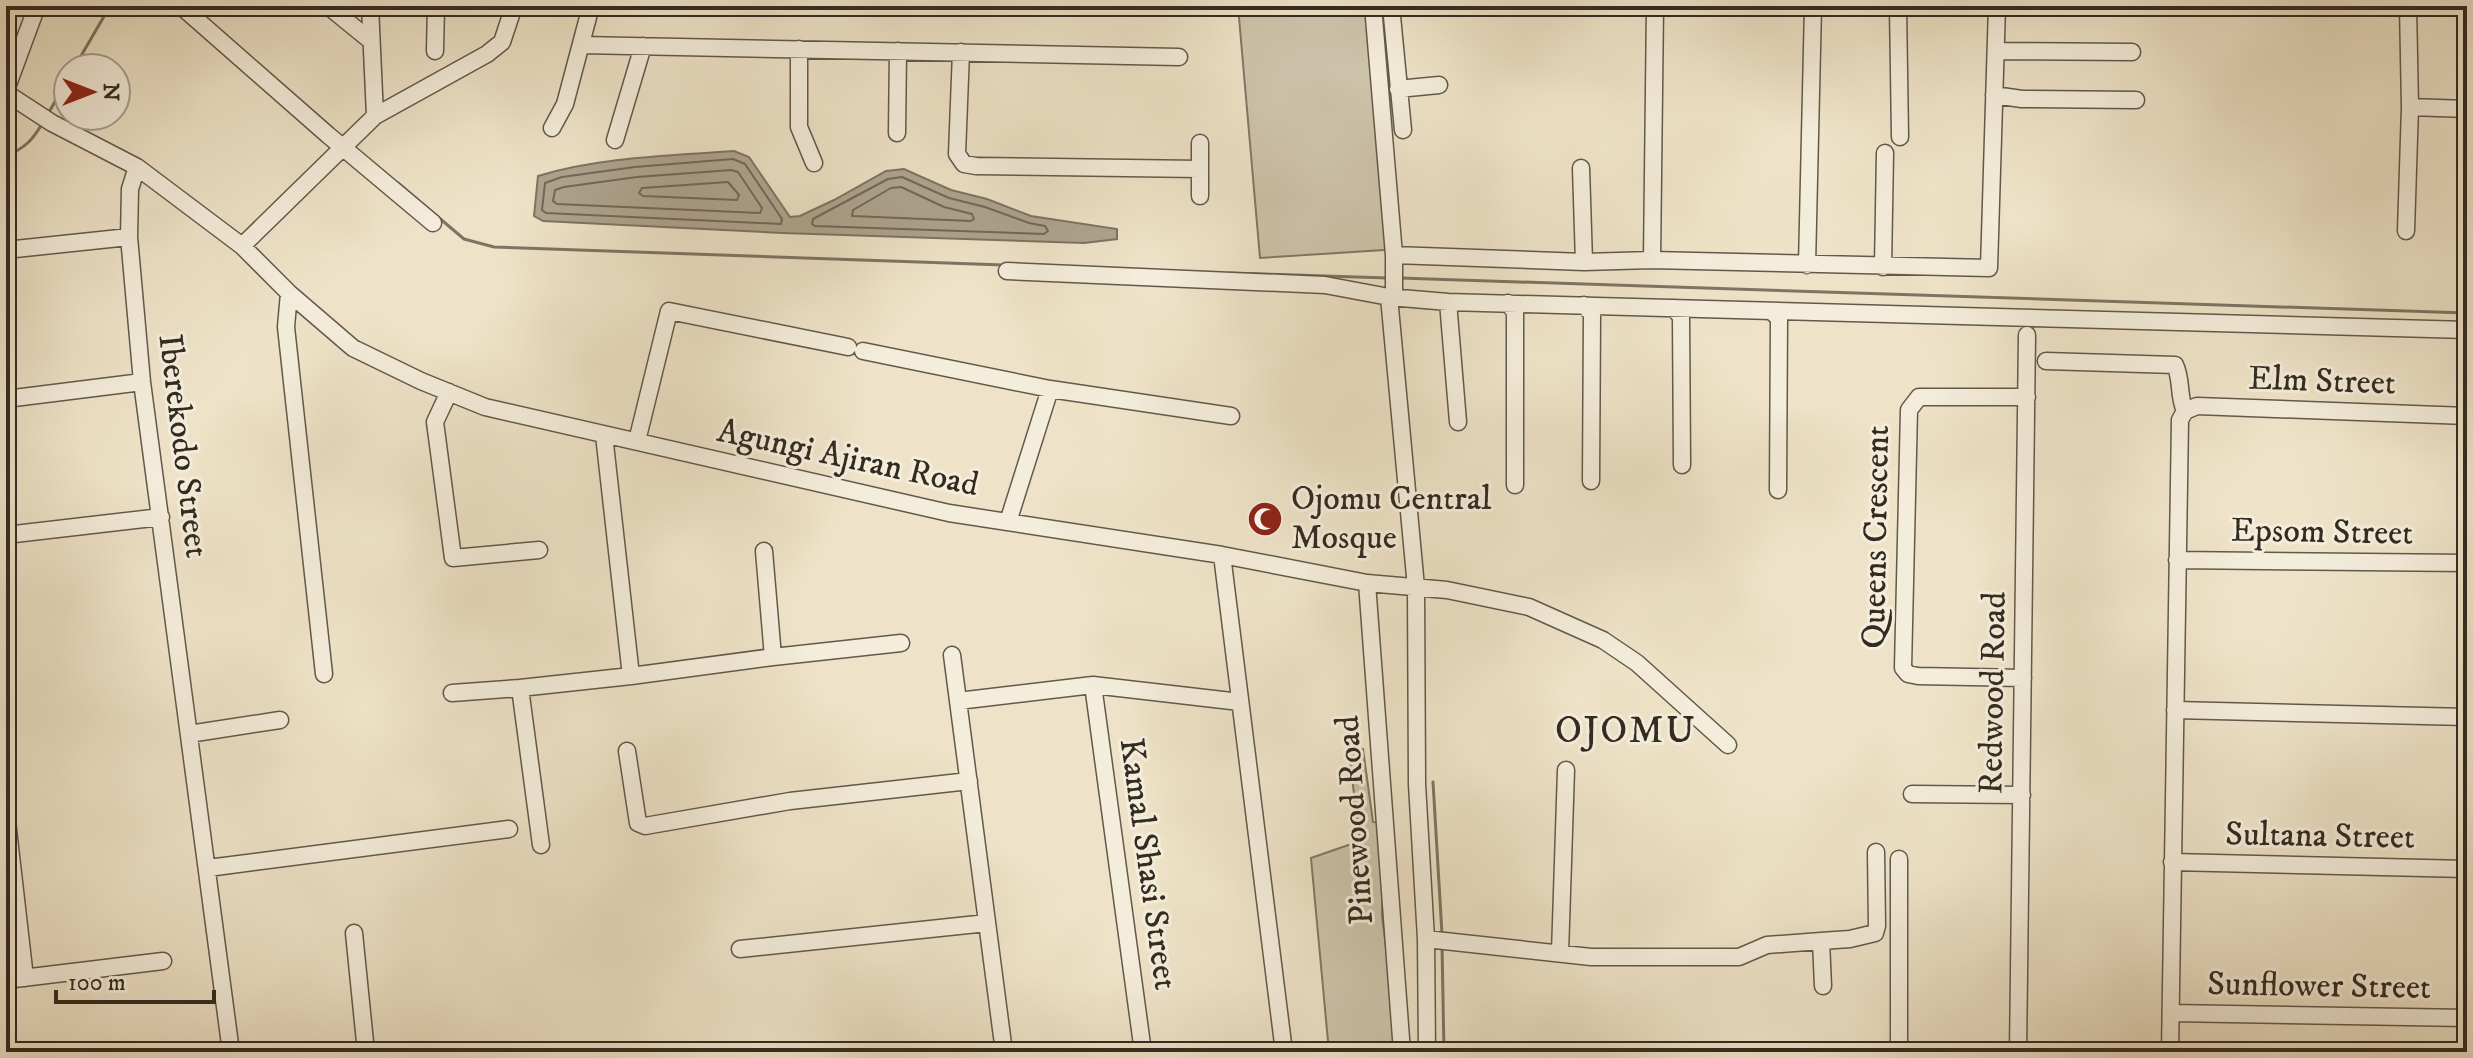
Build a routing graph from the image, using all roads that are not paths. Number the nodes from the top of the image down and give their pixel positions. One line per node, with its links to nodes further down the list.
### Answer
1 (37, 6): 26 (street)
2 (181, 6): 40 (street)
3 (328, 6): 15 (street)
4 (370, 6): 15 (street)
5 (436, 6): 19 (street)
6 (514, 6): 33 (street)
7 (591, 6): 16 (street)
8 (1373, 6): 29 (street)
9 (1391, 6): 27 (street)
10 (1655, 6): 53 (street)
11 (1813, 6): 55 (street)
12 (1898, 6): 37 (street)
13 (1997, 6): 21 (street)
14 (2408, 6): 31 (street)
15 (371, 41): 33 (street)
16 (581, 45): 17 (street); 34 (street)
17 (643, 46): 18 (street); 38 (street)
18 (799, 49): 20 (street); 42 (street)
19 (435, 51)
20 (898, 51): 22 (street); 36 (street)
21 (1996, 51): 23 (street); 28 (street)
22 (961, 52): 24 (street); 45 (street)
23 (2132, 52)
24 (1179, 57)
25 (1439, 85): 27 (street)
26 (6, 92): 43 (street, Agungi Ajiran Road)
27 (1399, 93): 29 (street); 35 (street)
28 (1994, 95): 30 (street); 56 (street)
29 (1381, 100): 52 (street)
30 (2136, 100)
31 (2410, 107): 32 (street); 48 (street)
32 (2467, 109)
33 (375, 116): 40 (street)
34 (552, 128)
35 (1403, 130)
36 (897, 133)
37 (1900, 137)
38 (615, 140)
39 (1200, 143): 45 (street)
40 (343, 148): 47 (street); 50 (street)
41 (1885, 153): 56 (street)
42 (814, 163)
43 (137, 167): 49 (street, Iberekodo Street); 50 (street, Agungi Ajiran Road)
44 (1581, 168): 54 (street)
45 (1200, 169): 46 (street)
46 (1200, 196)
47 (433, 223)
48 (2406, 231)
49 (129, 237): 51 (street); 68 (street, Iberekodo Street)
50 (242, 246): 58 (street, Agungi Ajiran Road)
51 (6, 250)
52 (1394, 257): 54 (street); 59 (street)
53 (1652, 260): 54 (street); 55 (street)
54 (1584, 262)
55 (1807, 265): 56 (street)
56 (1883, 267)
57 (1007, 271): 59 (street)
58 (289, 293): 70 (street, Agungi Ajiran Road); 96 (street)
59 (1392, 294): 60 (street); 92 (street)
60 (1448, 302): 61 (street); 76 (street)
61 (1508, 303): 62 (street); 81 (street)
62 (1584, 305): 63 (street); 80 (street)
63 (1673, 308): 64 (street); 79 (street)
64 (1771, 311): 65 (street); 82 (street)
65 (2467, 330)
66 (2027, 335): 71 (street, Redwood Road)
67 (2046, 361): 73 (street)
68 (142, 382): 72 (street); 83 (street, Iberekodo Street)
69 (1050, 389): 74 (street); 78 (street); 84 (street)
70 (449, 392): 77 (street, Agungi Ajiran Road); 86 (street)
71 (2027, 397): 98 (street, Redwood Road); 98 (street, Queens Crescent)
72 (6, 399)
73 (2182, 415): 75 (street, Elm Street); 89 (street)
74 (1231, 416)
75 (2467, 416)
76 (1458, 422)
77 (604, 435): 78 (street, Agungi Ajiran Road); 97 (street)
78 (637, 441): 84 (street, Agungi Ajiran Road)
79 (1682, 465)
80 (1591, 481)
81 (1515, 485)
82 (1778, 490)
83 (161, 517): 85 (street); 107 (street, Iberekodo Street)
84 (1008, 522): 88 (street, Agungi Ajiran Road)
85 (6, 535)
86 (539, 550)
87 (764, 551): 95 (street)
88 (1222, 555): 91 (street, Agungi Ajiran Road); 103 (street)
89 (2177, 560): 90 (street, Epsom Street); 104 (street)
90 (2467, 563)
91 (1367, 583): 92 (street, Agungi Ajiran Road); 139 (street, Pinewood Road)
92 (1416, 587): 108 (street, Agungi Ajiran Road); 124 (street)
93 (901, 643): 95 (street)
94 (952, 655): 102 (street)
95 (773, 657): 97 (street)
96 (324, 674)
97 (631, 676): 100 (street)
98 (2023, 678): 113 (street, Redwood Road)
99 (1093, 685): 102 (street); 103 (street); 137 (street, Kamal Shasi Street)
100 (520, 688): 101 (street); 116 (street)
101 (452, 693)
102 (958, 701): 111 (street)
103 (1240, 702): 138 (street)
104 (2175, 710): 105 (street); 119 (street)
105 (2467, 717)
106 (280, 720): 107 (street)
107 (189, 734): 120 (street, Iberekodo Street)
108 (1728, 745)
109 (627, 751): 111 (street)
110 (1566, 770): 127 (street)
111 (969, 781): 122 (street)
112 (1912, 794): 113 (street)
113 (2022, 795): 142 (street, Redwood Road)
114 (6, 812): 129 (street)
115 (509, 829): 120 (street)
116 (541, 845)
117 (1876, 852): 125 (street)
118 (1899, 859): 141 (street)
119 (2172, 862): 121 (street, Sultana Street); 132 (street)
120 (208, 868): 134 (street, Iberekodo Street)
121 (2467, 869)
122 (987, 923): 126 (street); 136 (street)
123 (354, 933): 135 (street)
124 (1426, 939): 127 (street); 140 (street)
125 (1821, 941): 127 (street); 131 (street)
126 (740, 949)
127 (1560, 953)
128 (163, 961): 129 (street)
129 (25, 978): 130 (street)
130 (6, 980)
131 (1823, 986)
132 (2171, 1013): 133 (street, Sunflower Street); 143 (street)
133 (2467, 1018)
134 (231, 1052)
135 (366, 1052)
136 (1004, 1052)
137 (1143, 1052)
138 (1284, 1052)
139 (1402, 1052)
140 (1427, 1052)
141 (1899, 1052)
142 (2018, 1052)
143 (2170, 1052)

